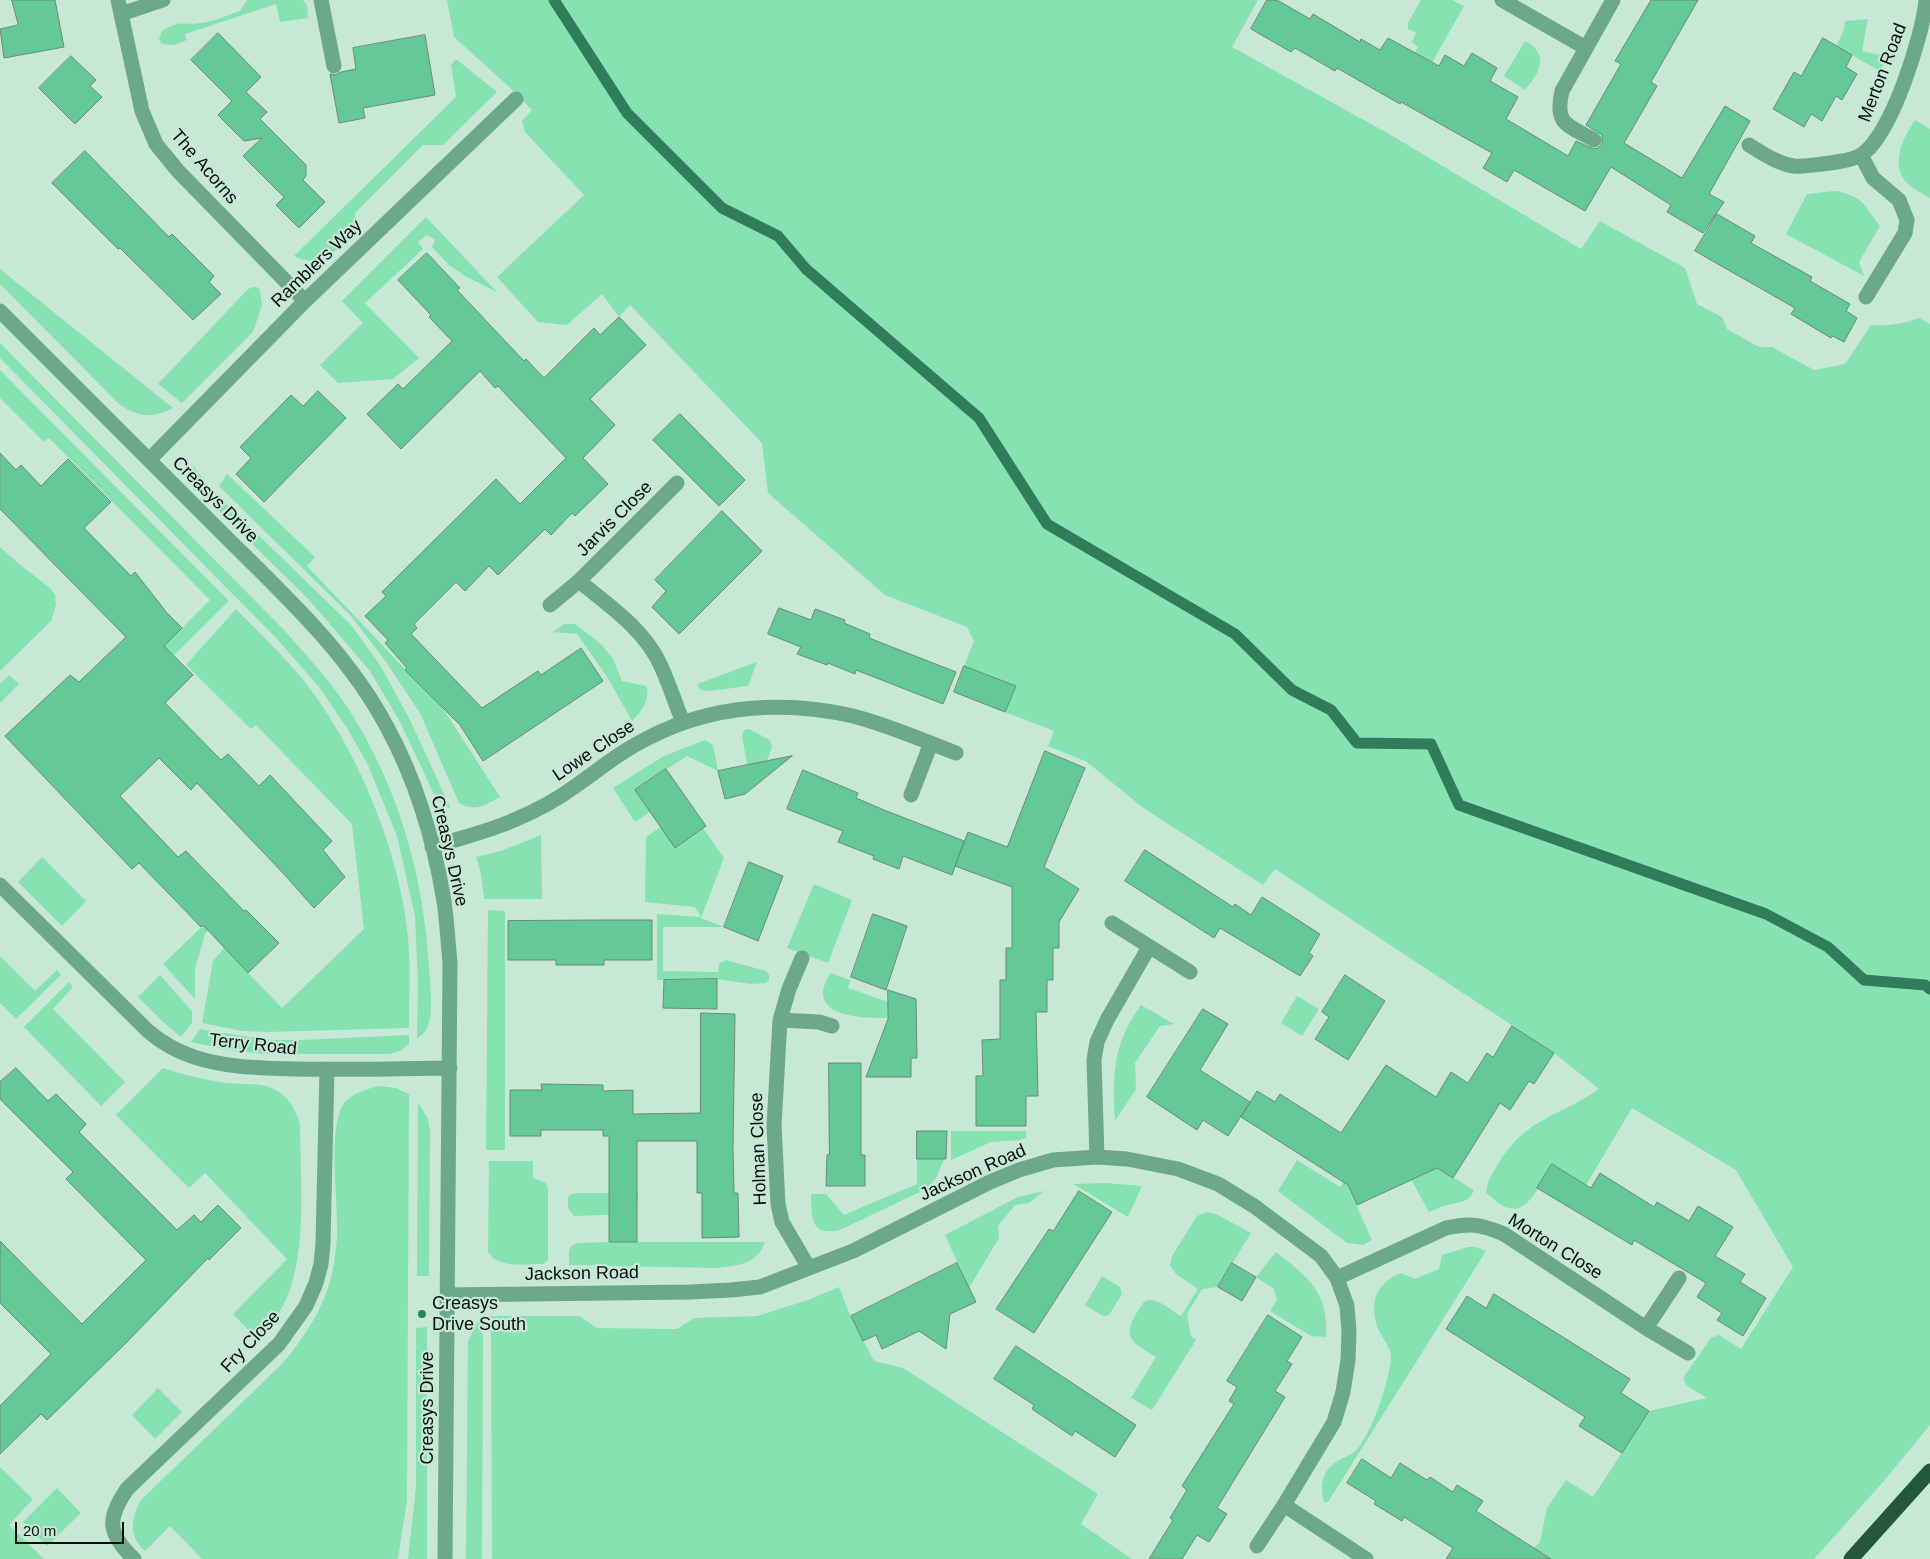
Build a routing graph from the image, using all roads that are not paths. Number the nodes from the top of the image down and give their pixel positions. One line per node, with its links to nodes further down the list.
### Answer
1 (163, 0): 6 (street)
2 (321, 0): 8 (street)
3 (1502, 0): 7 (street)
4 (1612, 0): 7 (street)
5 (1926, 0): 12 (street, Merton Road)
6 (119, 7): 14 (street, The Acorns)
7 (1586, 48): 10 (street)
8 (334, 66)
9 (516, 99): 14 (street, Ramblers Way)
10 (1594, 140)
11 (1749, 145): 12 (street, Merton Road)
12 (1861, 155): 13 (street)
13 (1866, 297)
14 (305, 301): 16 (street, Ramblers Way)
15 (0, 311): 16 (street, Creasys Drive)
16 (149, 460): 24 (street, Creasys Drive)
17 (677, 483): 18 (street, Jarvis Close)
18 (579, 581): 19 (street, Jarvis Close); 20 (street, Jarvis Close)
19 (550, 605)
20 (683, 722): 21 (street, Lowe Close); 24 (street, Lowe Close)
21 (931, 743): 22 (street, Lowe Close); 23 (street)
22 (956, 753)
23 (910, 795)
24 (432, 847): 32 (street, Creasys Drive)
25 (0, 884): 33 (street, Terry Road)
26 (1112, 923): 27 (street)
27 (1150, 947): 29 (street); 34 (street)
28 (802, 958): 30 (street, Holman Close)
29 (1190, 972)
30 (780, 1020): 31 (street); 35 (street, Holman Close)
31 (832, 1026)
32 (450, 1068): 33 (street, Terry Road); 38 (street, Creasys Drive)
33 (327, 1070): 44 (street, Fry Close)
34 (1097, 1157): 35 (street, Jackson Road); 36 (street, Jackson Road)
35 (809, 1268): 38 (street, Jackson Road)
36 (1337, 1278): 39 (street, Morton Close); 42 (street, Jackson Road)
37 (1679, 1278): 39 (street)
38 (447, 1295): 45 (street, Creasys Drive)
39 (1646, 1328): 40 (street, Morton Close)
40 (1688, 1353)
41 (1930, 1470): 47 (highway)
42 (1284, 1505): 43 (street, Jackson Road); 46 (street)
43 (1257, 1546)
44 (134, 1559)
45 (445, 1559)
46 (1366, 1559)
47 (1851, 1559)

